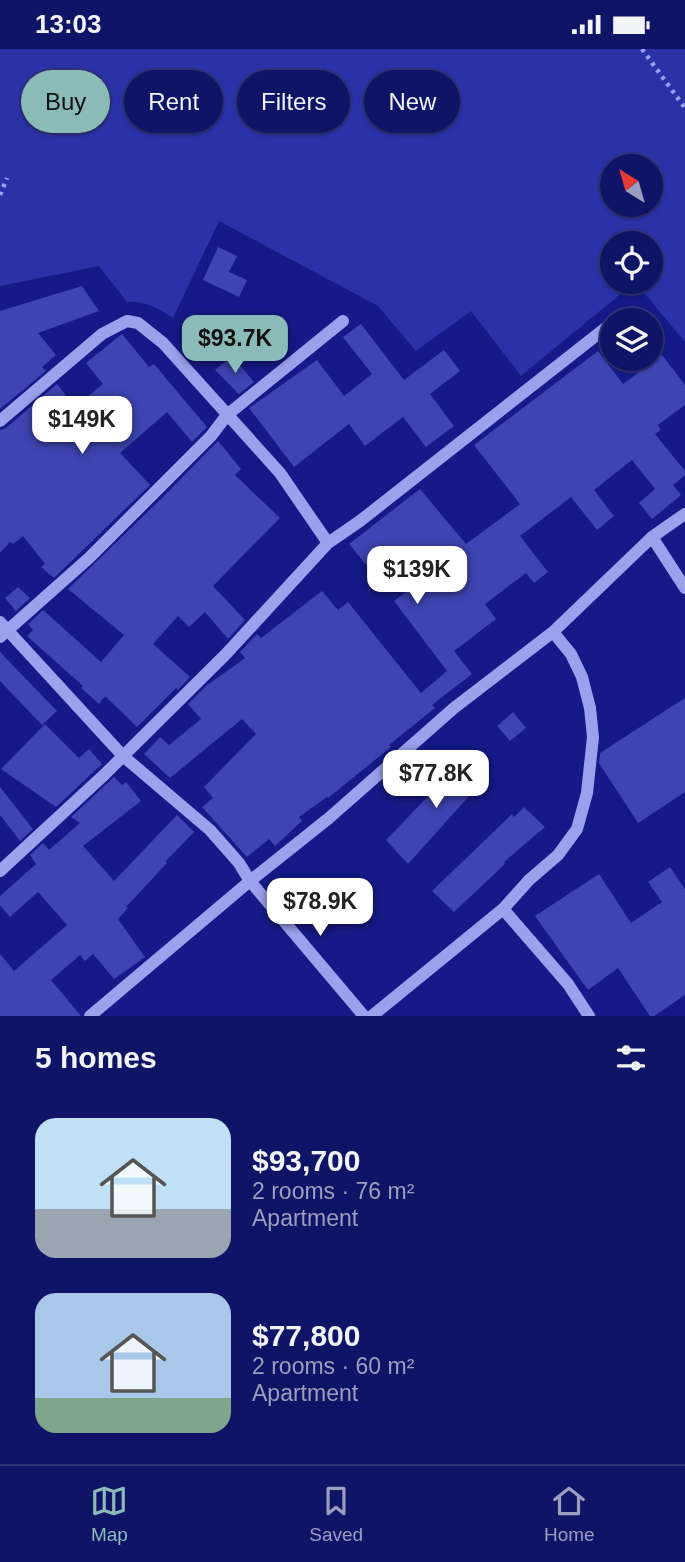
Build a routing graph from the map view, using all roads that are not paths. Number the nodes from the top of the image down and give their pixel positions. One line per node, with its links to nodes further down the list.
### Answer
1 (343, 321): 3 (street)
2 (600, 332): 7 (street)
3 (227, 415): 4 (street); 7 (street); 9 (street)
4 (0, 421)
5 (685, 514): 6 (street)
6 (652, 537): 8 (street); 10 (street)
7 (328, 543): 11 (street)
8 (685, 587)
9 (2, 630): 11 (street)
10 (553, 632): 13 (street); 14 (street)
11 (123, 756): 12 (street); 13 (street)
12 (0, 871)
13 (250, 881): 15 (street); 16 (street)
14 (503, 909): 17 (street); 18 (street)
15 (90, 1016)
16 (364, 1016)
17 (372, 1016)
18 (589, 1016)

